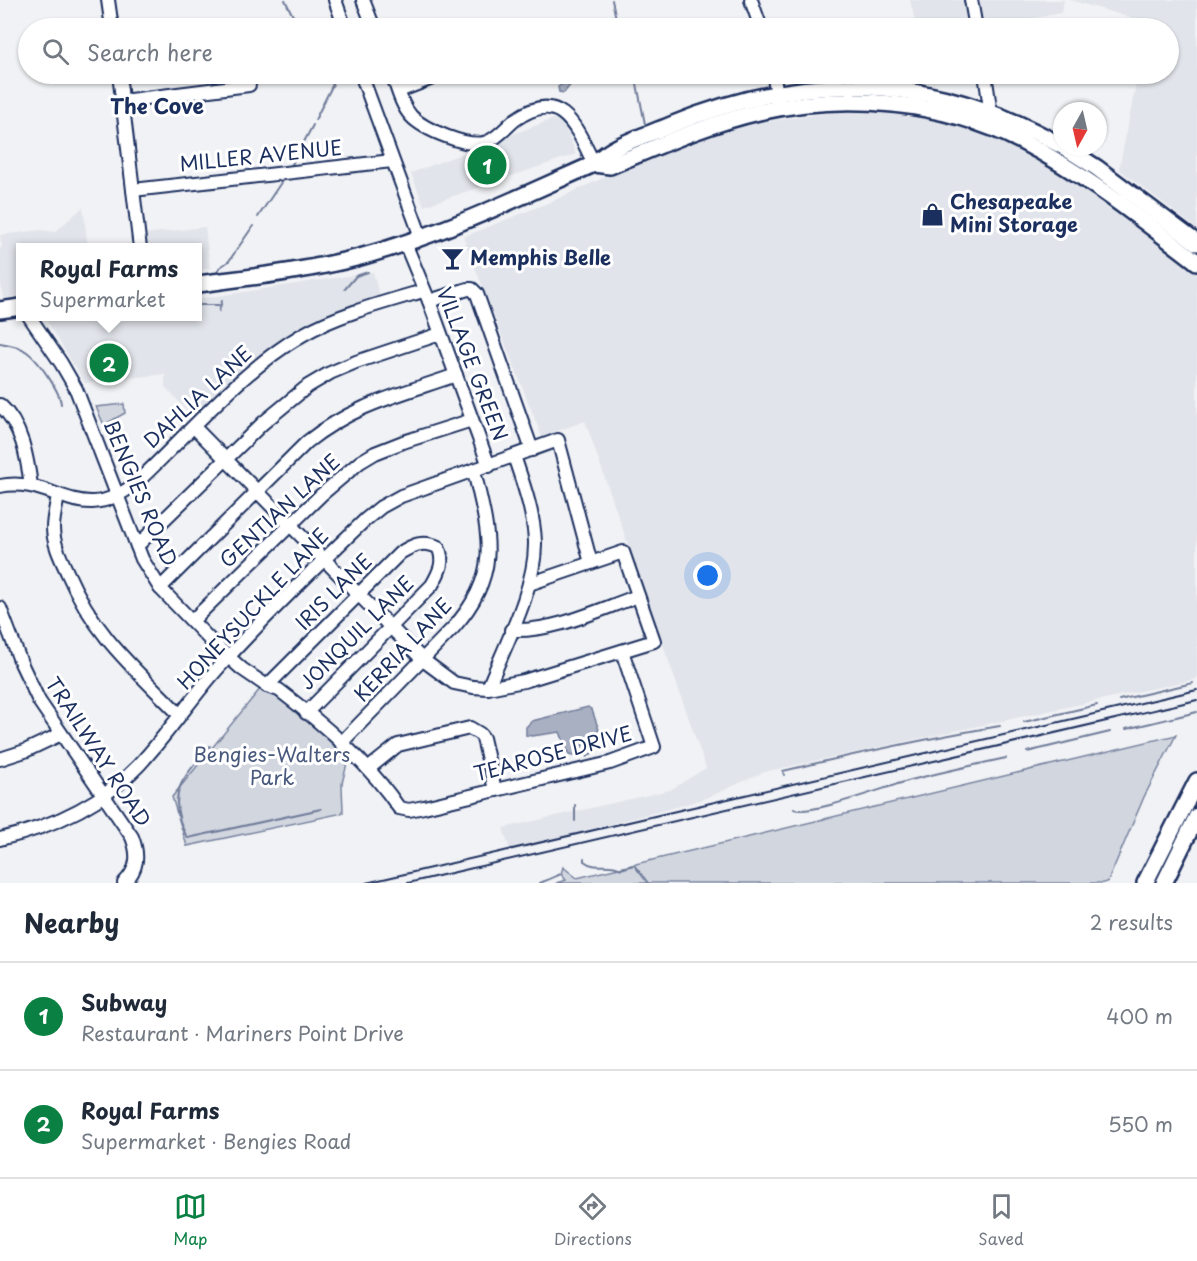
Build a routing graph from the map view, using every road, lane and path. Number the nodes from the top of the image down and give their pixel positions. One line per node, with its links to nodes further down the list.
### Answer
1 (108, 0): 6 (street)
2 (335, 0): 7 (street)
3 (363, 0): 8 (street)
4 (751, 0): 9 (street)
5 (971, 0): 10 (street)
6 (111, 18)
7 (341, 18)
8 (370, 18)
9 (757, 18)
10 (974, 18)
11 (119, 84): 20 (street)
12 (365, 84): 25 (street)
13 (396, 84): 18 (street)
14 (417, 84): 18 (street)
15 (775, 84): 19 (street)
16 (987, 84): 21 (street)
17 (249, 85): 20 (street)
18 (399, 91): 26 (street)
19 (779, 100): 21 (main road); 22 (main road); 26 (main road)
20 (122, 101): 27 (street)
21 (992, 112): 22 (street); 23 (main road)
22 (992, 129): 32 (main road)
23 (1053, 141)
24 (1078, 156): 31 (main road)
25 (392, 161): 27 (street, MILLER AVENUE); 28 (street)
26 (594, 164): 28 (main road)
27 (133, 190): 29 (street)
28 (421, 237): 30 (main road)
29 (139, 243)
30 (405, 243): 33 (main road); 34 (street, VILLAGE GREEN)
31 (1197, 243)
32 (1197, 262)
33 (202, 283)
34 (426, 296): 38 (street, VILLAGE GREEN); 42 (street, DAHLIA LANE); 43 (street, DAHLIA LANE)
35 (16, 308): 36 (main road)
36 (0, 310)
37 (32, 321): 51 (street, BENGIES ROAD)
38 (440, 334): 39 (street, VILLAGE GREEN); 45 (street)
39 (456, 375): 41 (street, VILLAGE GREEN); 50 (street)
40 (0, 405): 48 (street)
41 (472, 420): 46 (street, VILLAGE GREEN); 53 (street, GENTIAN LANE)
42 (194, 427): 45 (street); 51 (street, DAHLIA LANE)
43 (532, 450): 44 (street, HONEYSUCKLE LANE); 57 (street, HONEYSUCKLE LANE)
44 (514, 456): 46 (street, HONEYSUCKLE LANE); 58 (street)
45 (226, 460): 50 (street); 54 (street)
46 (489, 466): 47 (street, HONEYSUCKLE LANE)
47 (474, 471): 56 (street, HONEYSUCKLE LANE); 68 (street, KERRIA LANE)
48 (31, 485): 49 (street, DAHLIA LANE); 52 (street, DAHLIA LANE)
49 (0, 486)
50 (257, 492): 53 (street); 59 (street)
51 (117, 494): 52 (street, DAHLIA LANE); 54 (street, BENGIES ROAD)
52 (58, 496): 72 (street)
53 (291, 525): 56 (street); 63 (street, GENTIAN LANE)
54 (137, 546): 59 (street, BENGIES ROAD)
55 (438, 546): 60 (street, IRIS LANE); 64 (street, JONQUIL LANE)
56 (326, 559): 60 (street); 67 (street, HONEYSUCKLE LANE)
57 (591, 562): 58 (street); 61 (street)
58 (529, 584): 65 (street)
59 (160, 588): 63 (street, BENGIES ROAD)
60 (360, 594): 64 (street); 69 (street, IRIS LANE)
61 (639, 596): 65 (street); 66 (street)
62 (0, 608): 73 (street, TRAILWAY ROAD)
63 (192, 621): 67 (street, BENGIES ROAD)
64 (391, 625): 68 (street); 71 (street, JONQUIL LANE)
65 (511, 630): 70 (street)
66 (622, 651): 70 (street); 78 (street, TEAROSE DRIVE)
67 (228, 657): 69 (street, BENGIES ROAD); 72 (street, HONEYSUCKLE LANE)
68 (423, 660): 70 (street); 74 (street, KERRIA LANE)
69 (267, 686): 71 (street, BENGIES ROAD)
70 (488, 687)
71 (306, 713): 74 (street, BENGIES ROAD)
72 (180, 715): 79 (street, HONEYSUCKLE LANE)
73 (61, 734): 75 (street); 79 (street, TRAILWAY ROAD)
74 (341, 742): 76 (street, BENGIES ROAD)
75 (0, 759)
76 (368, 769): 78 (street); 80 (street, BENGIES ROAD)
77 (1197, 781): 84 (main road)
78 (495, 790): 80 (street, TEAROSE DRIVE)
79 (104, 796): 82 (street, HONEYSUCKLE LANE); 83 (street, TRAILWAY ROAD)
80 (399, 808)
81 (1197, 816): 85 (main road)
82 (0, 839)
83 (124, 883)
84 (1145, 883)
85 (1164, 883)

